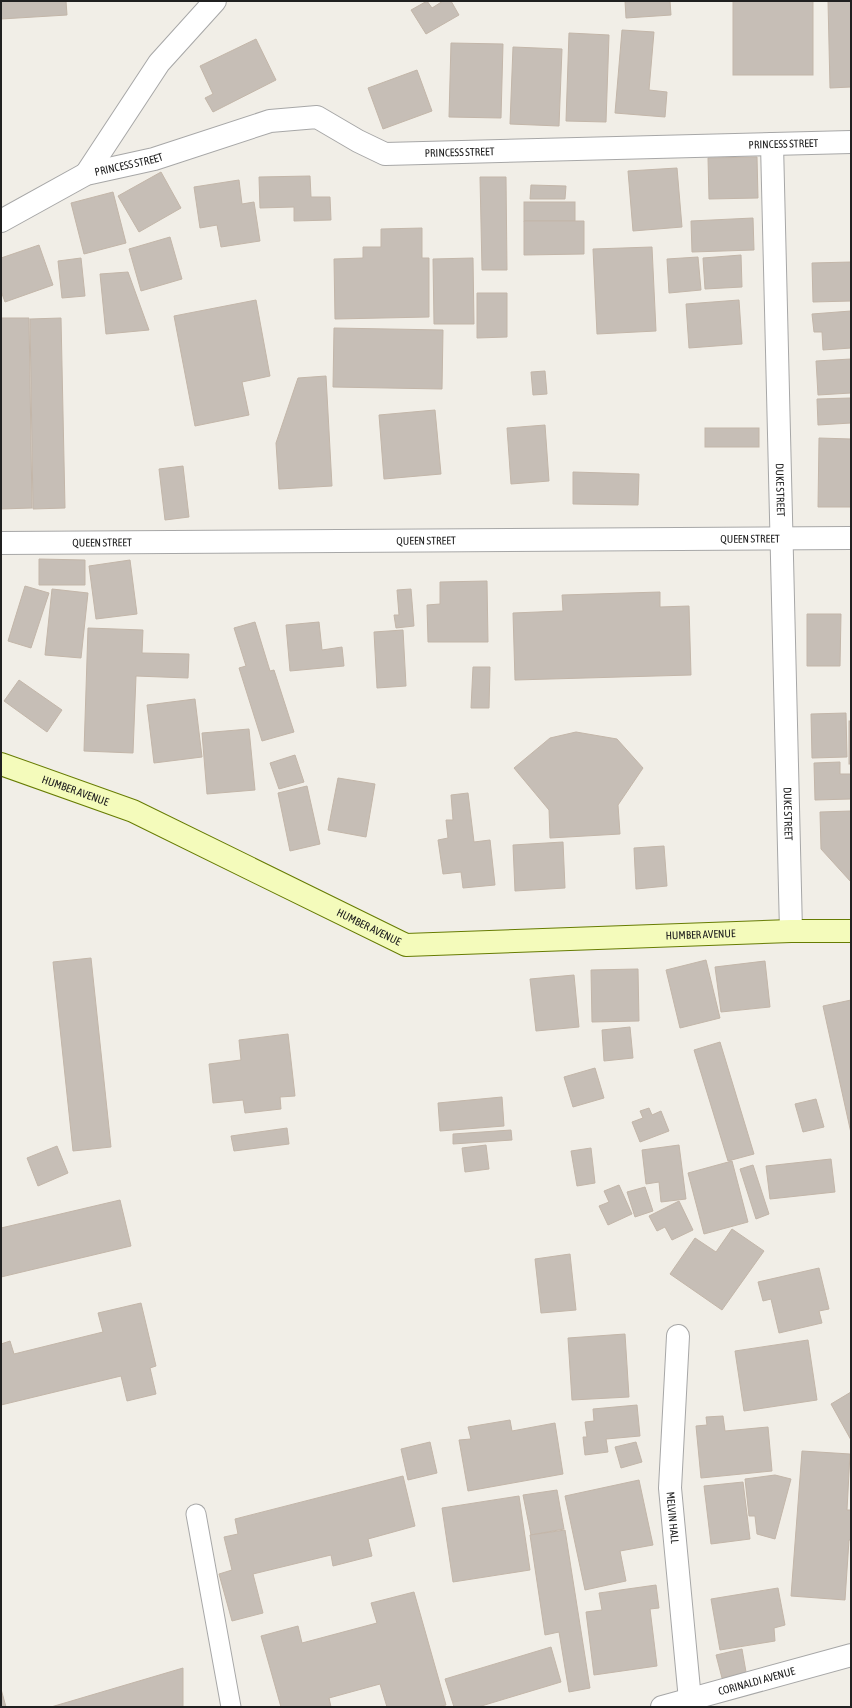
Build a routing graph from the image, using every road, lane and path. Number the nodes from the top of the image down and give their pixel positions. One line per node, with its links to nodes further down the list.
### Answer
1 (215, 1): 4 (street, PRINCESS STREET)
2 (851, 142): 3 (street, PRINCESS STREET)
3 (772, 144): 4 (street, PRINCESS STREET); 6 (street, DUKE STREET)
4 (86, 174): 5 (street, PRINCESS STREET)
5 (1, 221)
6 (782, 538): 7 (street, QUEEN STREET); 8 (street, QUEEN STREET); 10 (street, DUKE STREET)
7 (851, 538)
8 (1, 543)
9 (1, 764): 10 (main road, HUMBER AVENUE)
10 (791, 931): 11 (main road, HUMBER AVENUE)
11 (851, 931)
12 (678, 1336): 15 (street, MELVIN HALL)
13 (196, 1514): 16 (lane)
14 (851, 1655): 15 (street, CORINALDI AVENUE)
15 (690, 1700): 17 (street, CORINALDI AVENUE)
16 (231, 1707)
17 (662, 1707)

